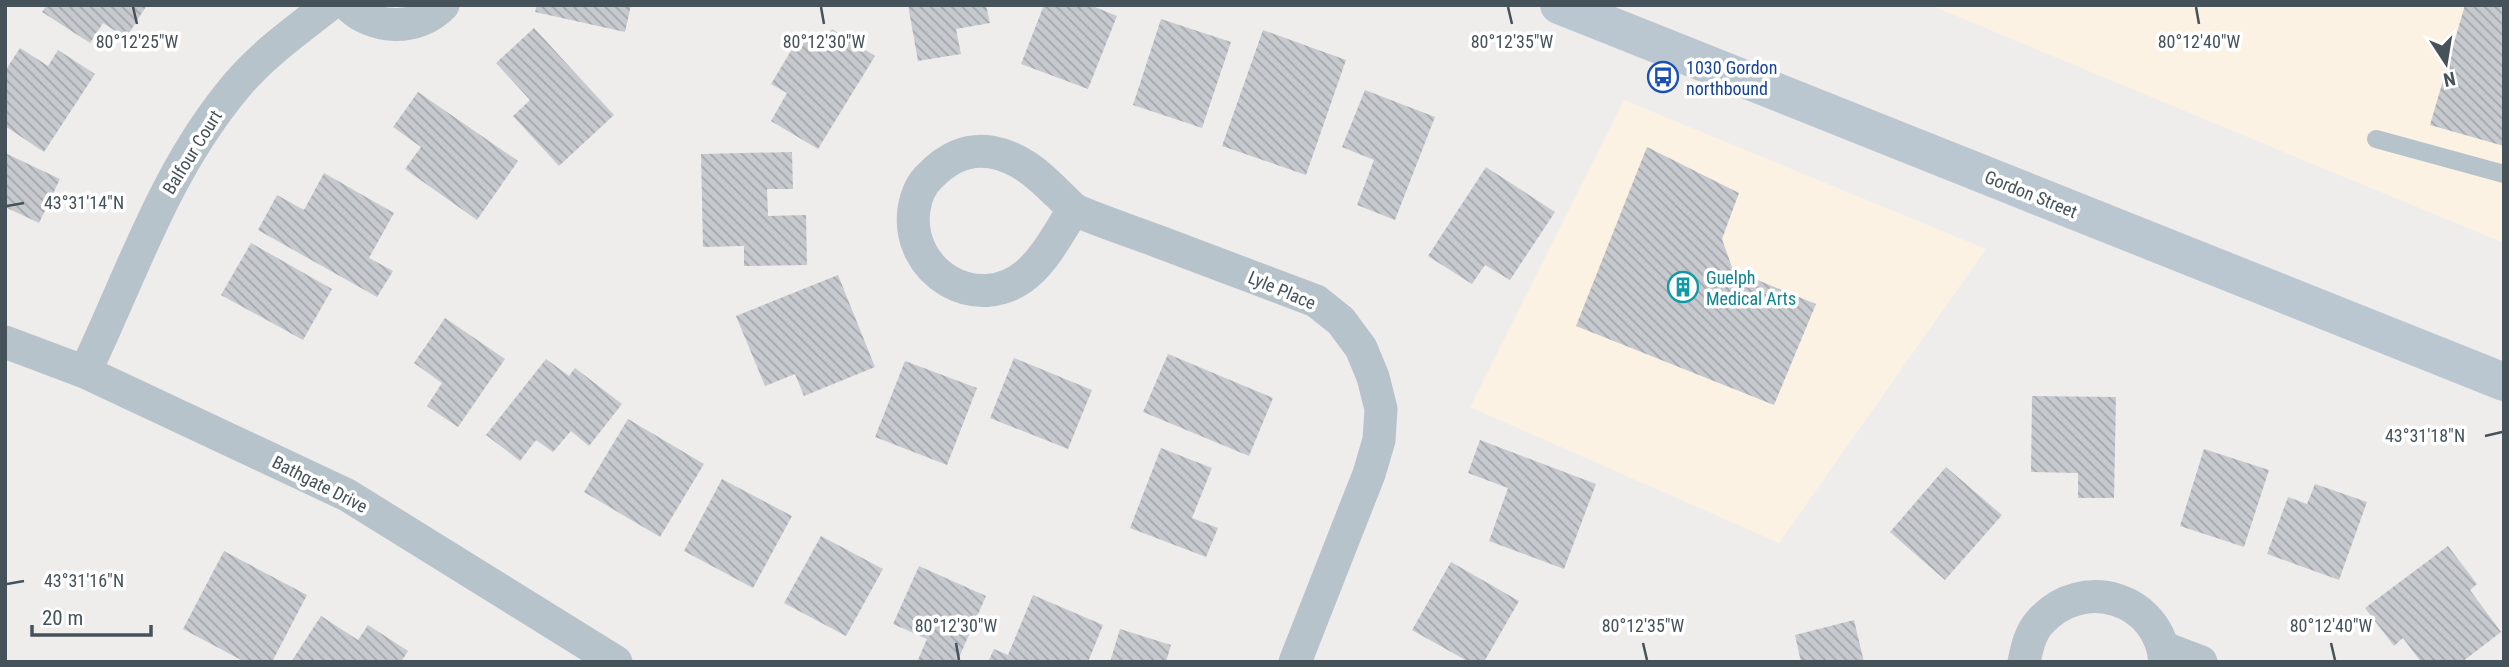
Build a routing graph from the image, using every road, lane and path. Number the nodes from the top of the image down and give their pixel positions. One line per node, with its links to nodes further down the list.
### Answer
1 (329, 5): 9 (street, Balfour Court)
2 (348, 5): 3 (street)
3 (443, 5)
4 (1574, 8): 10 (main road, Gordon Street)
5 (2376, 139): 6 (lane)
6 (2504, 174)
7 (1074, 209): 7 (street, Lyle Place); 13 (street, Lyle Place)
8 (5, 342): 9 (street, Bathgate Drive)
9 (85, 372): 12 (street, Bathgate Drive)
10 (2504, 382)
11 (2165, 655): 14 (street); 15 (street)
12 (616, 662)
13 (1295, 662)
14 (2024, 662)
15 (2202, 662)

